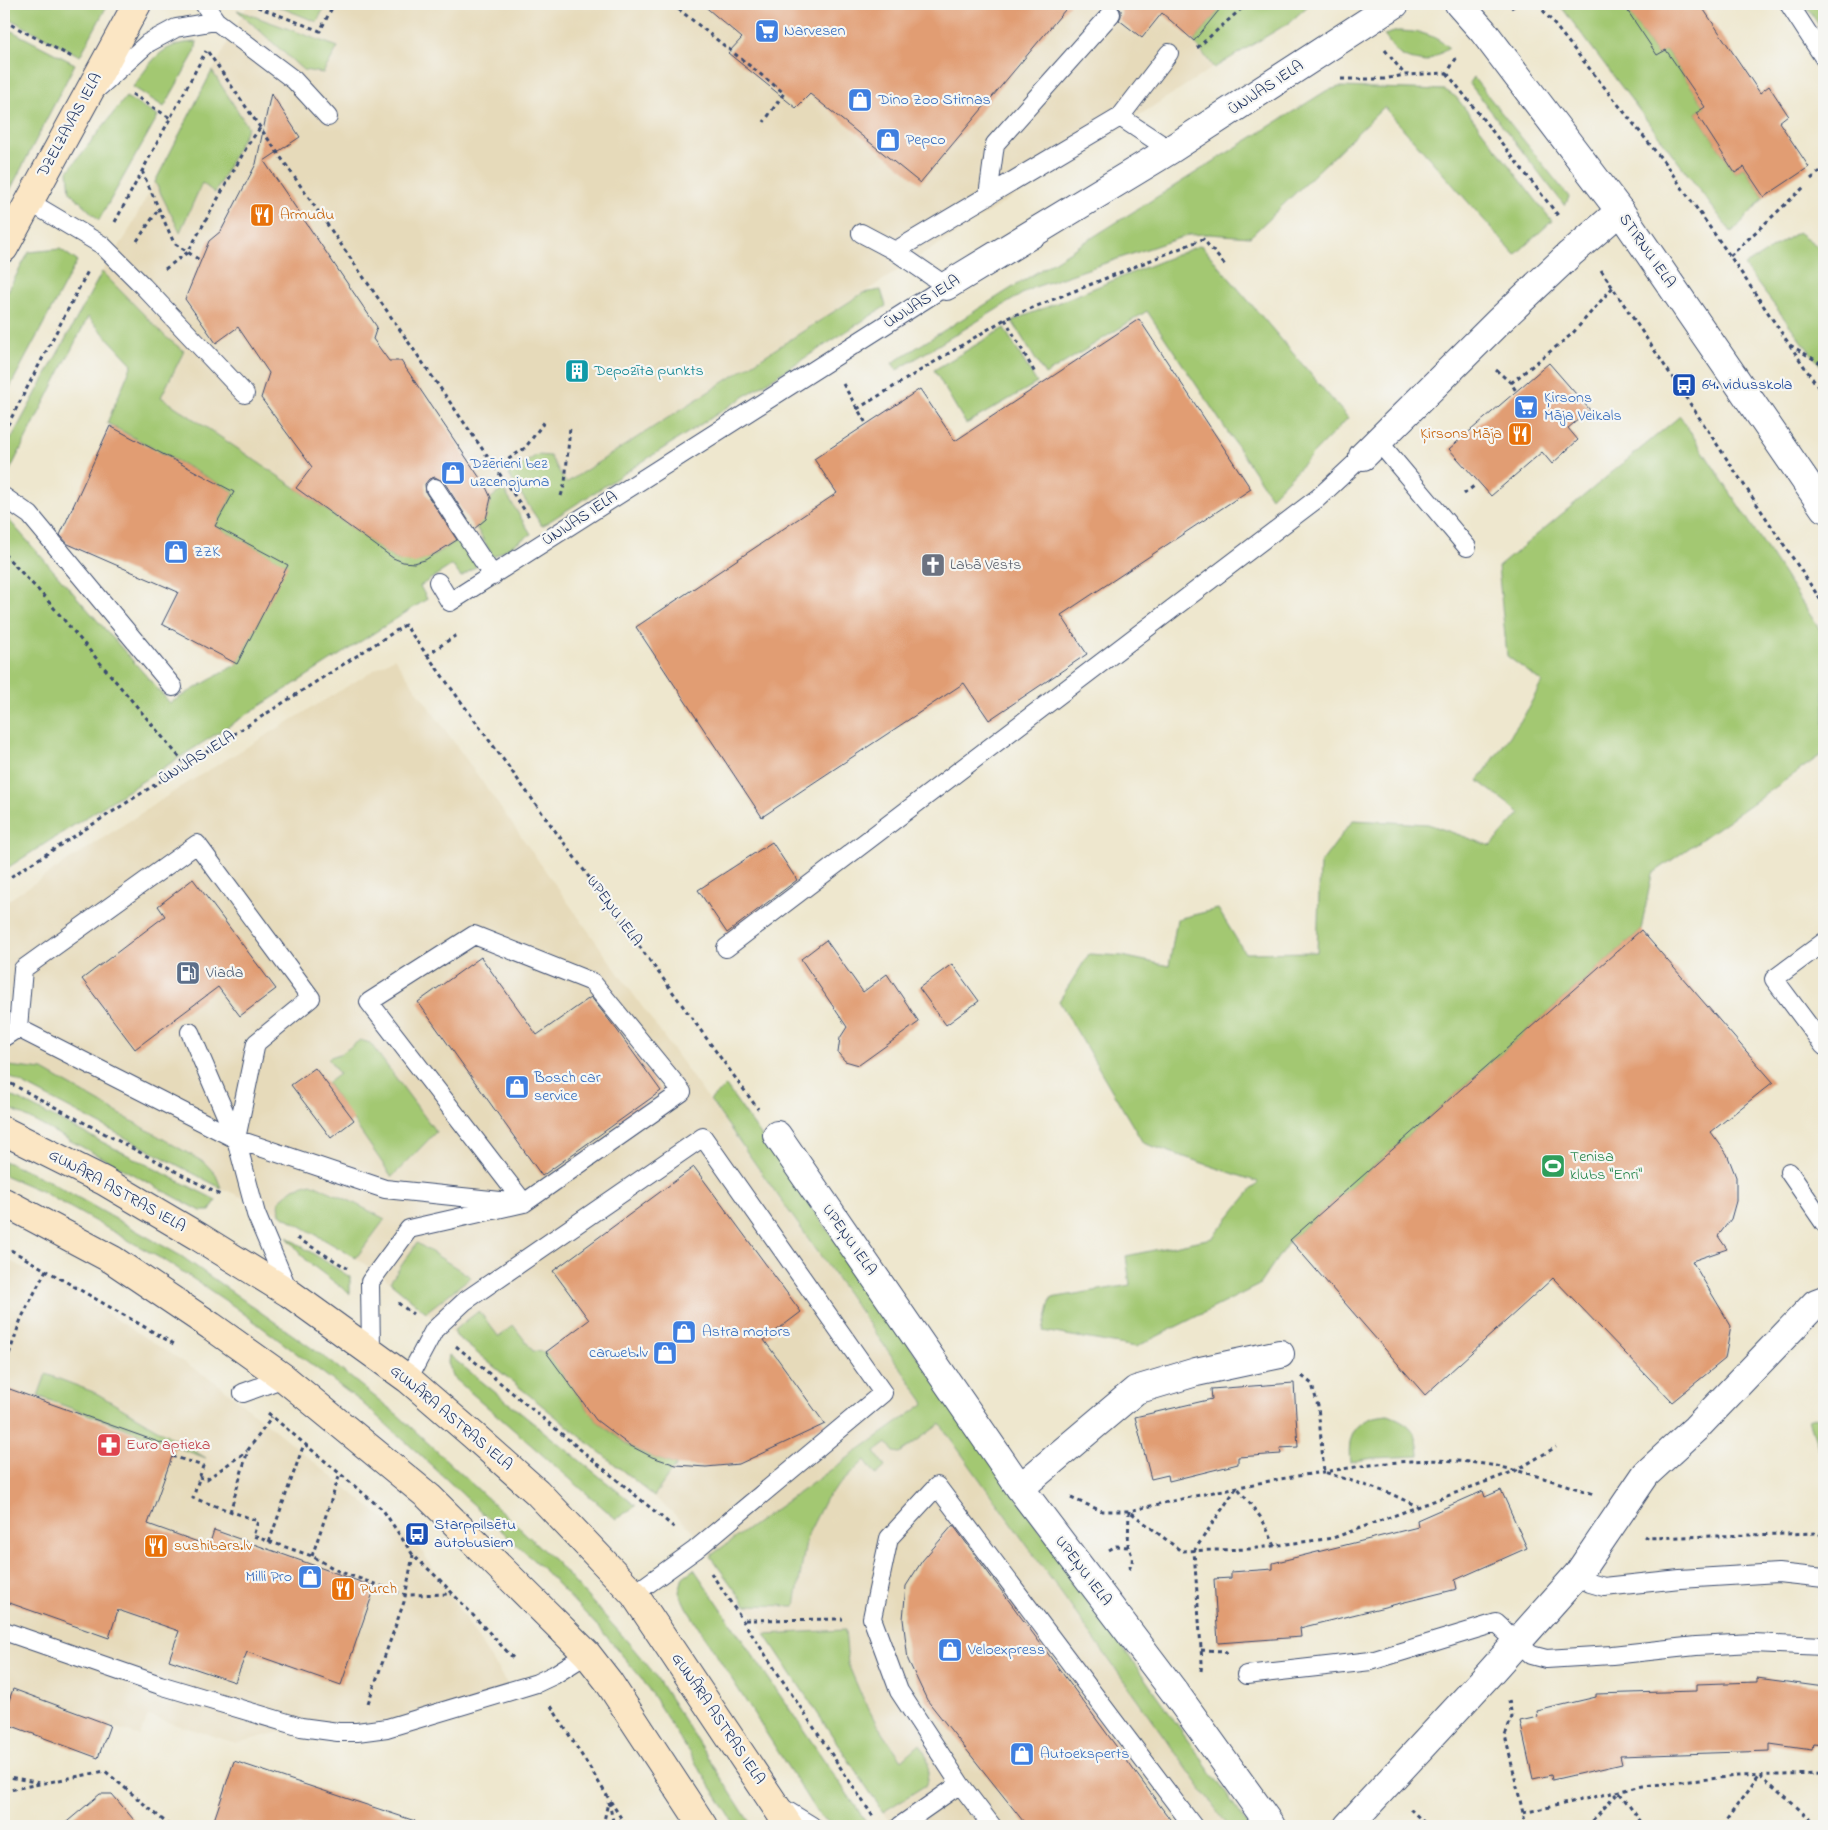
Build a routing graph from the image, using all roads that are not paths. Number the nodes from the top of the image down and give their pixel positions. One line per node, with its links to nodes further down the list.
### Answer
1 (137, 4): 10 (main road, DZELZAVAS IELA)
2 (204, 4): 7 (lane)
3 (1394, 4): 13 (street, ŪNIJAS IELA)
4 (1459, 4): 16 (street, STIRNU IELA)
5 (1789, 4): 9 (lane)
6 (1111, 14): 14 (lane)
7 (216, 21): 10 (lane); 12 (lane)
8 (1169, 53): 11 (lane)
9 (1824, 58)
10 (82, 102): 15 (main road, DZELZAVAS IELA)
11 (1120, 117): 13 (lane); 14 (lane)
12 (328, 118)
13 (1170, 150): 20 (street, ŪNIJAS IELA)
14 (988, 196): 19 (lane)
15 (28, 201): 18 (main road, DZELZAVAS IELA); 21 (lane)
16 (1620, 211): 22 (street); 25 (street, STIRNU IELA)
17 (861, 234): 19 (lane)
18 (4, 248)
19 (895, 251): 20 (lane)
20 (946, 286): 27 (lane, ŪNIJAS IELA)
21 (245, 394)
22 (1370, 449): 26 (lane); 31 (lane)
23 (435, 488): 27 (lane)
24 (4, 497): 29 (lane)
25 (1824, 508)
26 (1467, 547)
27 (493, 576): 28 (lane, ŪNIJAS IELA)
28 (438, 582)
29 (173, 687)
30 (1824, 942): 34 (lane)
31 (726, 948)
32 (190, 1032): 37 (lane)
33 (11, 1033): 37 (lane); 37 (lane)
34 (1824, 1046)
35 (4, 1131): 42 (main road, GUNĀRA ASTRAS IELA)
36 (777, 1135): 49 (street, UPEŅU IELA)
37 (236, 1139): 40 (lane); 42 (lane)
38 (1789, 1172): 41 (lane)
39 (4, 1202): 46 (main road)
40 (524, 1203): 40 (lane); 44 (lane)
41 (1824, 1223)
42 (289, 1293): 44 (main road, GUNĀRA ASTRAS IELA)
43 (1824, 1300): 50 (street)
44 (371, 1351): 47 (main road, GUNĀRA ASTRAS IELA)
45 (1280, 1354): 49 (street)
46 (284, 1378): 48 (lane); 56 (main road)
47 (408, 1379): 52 (main road, GUNĀRA ASTRAS IELA); 52 (lane)
48 (243, 1393)
49 (1020, 1488): 66 (street, UPEŅU IELA)
50 (1578, 1574): 51 (lane); 54 (street)
51 (1824, 1578)
52 (634, 1594): 59 (main road, GUNĀRA ASTRAS IELA)
53 (4, 1631): 56 (lane)
54 (1516, 1643): 55 (lane); 57 (lane); 67 (street)
55 (1824, 1646)
56 (587, 1654): 60 (main road)
57 (1246, 1675)
58 (960, 1784): 63 (lane); 64 (lane); 65 (lane)
59 (774, 1802): 61 (main road, GUNĀRA ASTRAS IELA); 62 (lane)
60 (703, 1826)
61 (789, 1826)
62 (812, 1826)
63 (900, 1826)
64 (992, 1826)
65 (1193, 1826)
66 (1271, 1826)
67 (1348, 1826)

